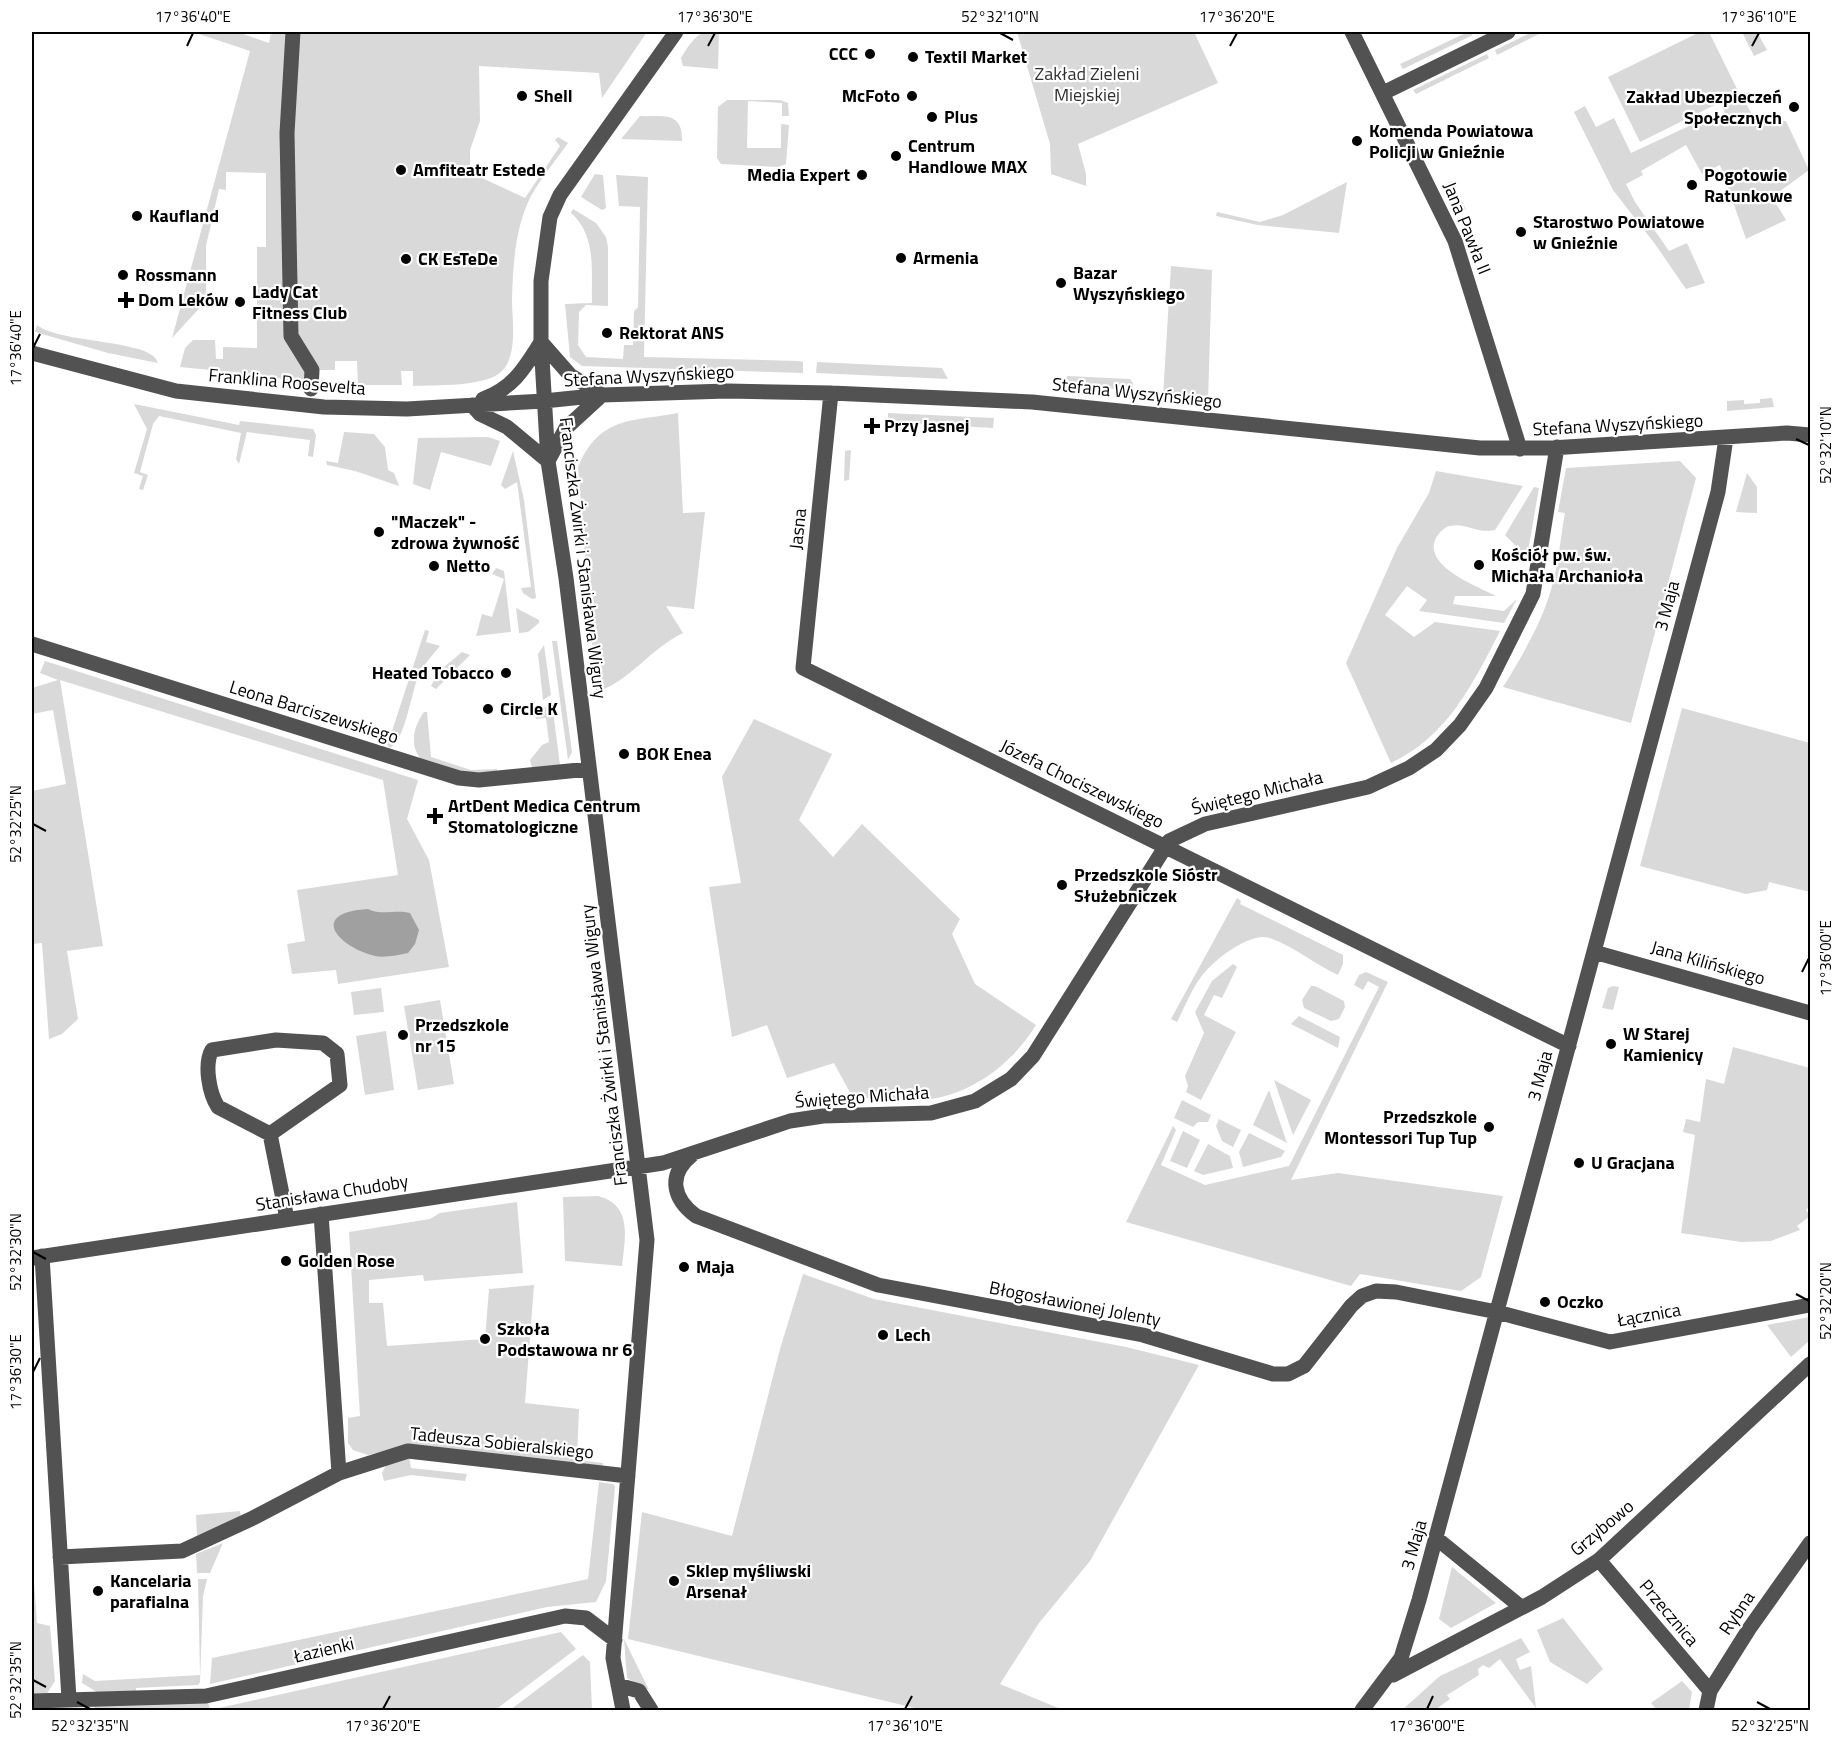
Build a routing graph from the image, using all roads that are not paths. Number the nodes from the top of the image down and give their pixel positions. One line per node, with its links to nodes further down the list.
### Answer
1 (293, 32): 8 (street)
2 (676, 32): 6 (street, Franciszka Żwirki i Stanisława Wigury)
3 (1352, 32): 5 (street, Jana Pawła II)
4 (1508, 32): 5 (street)
5 (1383, 93): 16 (street, Jana Pawła II)
6 (541, 342): 10 (street); 11 (street, Franciszka Żwirki i Stanisława Wigury); 12 (street)
7 (32, 353): 12 (street, Franklina Roosevelta)
8 (311, 389)
9 (831, 393): 10 (street, Stefana Wyszyńskiego); 16 (street, Stefana Wyszyńskiego); 19 (street, Jasna)
10 (602, 395): 11 (street, Stefana Wyszyńskiego); 17 (street)
11 (544, 401): 12 (street, Franklina Roosevelta); 17 (street, Franciszka Żwirki i Stanisława Wigury)
12 (472, 405): 17 (street)
13 (1810, 435): 14 (street, Stefana Wyszyńskiego)
14 (1726, 438): 15 (street, Stefana Wyszyńskiego); 22 (street, 3 Maja)
15 (1557, 447): 16 (street, Stefana Wyszyńskiego); 21 (street, Świętego Michała)
16 (1520, 449)
17 (548, 461): 20 (street, Franciszka Żwirki i Stanisława Wigury)
18 (32, 644): 20 (street, Leona Barciszewskiego)
19 (803, 668): 21 (street, Józefa Chociszewskiego)
20 (589, 769): 27 (street, Franciszka Żwirki i Stanisława Wigury)
21 (1166, 847): 24 (street, Józefa Chociszewskiego); 26 (street, Świętego Michała)
22 (1594, 952): 23 (street, Jana Kilińskiego); 24 (street, 3 Maja)
23 (1810, 1013)
24 (1569, 1046): 32 (street, 3 Maja)
25 (270, 1134): 25 (street); 29 (street)
26 (694, 1154): 27 (street, Świętego Michała); 32 (street, Błogosławionej Jolenty)
27 (638, 1166): 28 (street, Stanisława Chudoby); 35 (street, Franciszka Żwirki i Stanisława Wigury)
28 (321, 1214): 29 (street, Stanisława Chudoby); 34 (street)
29 (287, 1219): 30 (street, Stanisława Chudoby)
30 (37, 1257): 38 (street)
31 (1810, 1305): 32 (street, Łącznica)
32 (1497, 1312): 36 (street, 3 Maja)
33 (1810, 1364): 39 (street, Grzybowo)
34 (339, 1473): 35 (street, Tadeusza Sobieralskiego); 38 (street, Tadeusza Sobieralskiego)
35 (628, 1476): 41 (street, Franciszka Żwirki i Stanisława Wigury)
36 (1437, 1538): 40 (street); 43 (street, 3 Maja)
37 (1810, 1543): 44 (street, Rybna)
38 (60, 1557): 45 (street)
39 (1599, 1560): 40 (street, Grzybowo); 44 (street, Przecznica)
40 (1521, 1607): 43 (street, Grzybowo)
41 (615, 1640): 42 (street, Franciszka Żwirki i Stanisława Wigury); 45 (street, Łazienki)
42 (613, 1658): 47 (street, Franciszka Żwirki i Stanisława Wigury); 47 (street)
43 (1388, 1678): 49 (street, 3 Maja)
44 (1710, 1691): 50 (street, Rybna)
45 (69, 1699): 46 (street, Łazienki)
46 (32, 1701)
47 (620, 1703): 48 (street)
48 (651, 1710)
49 (1362, 1710)
50 (1706, 1710)

